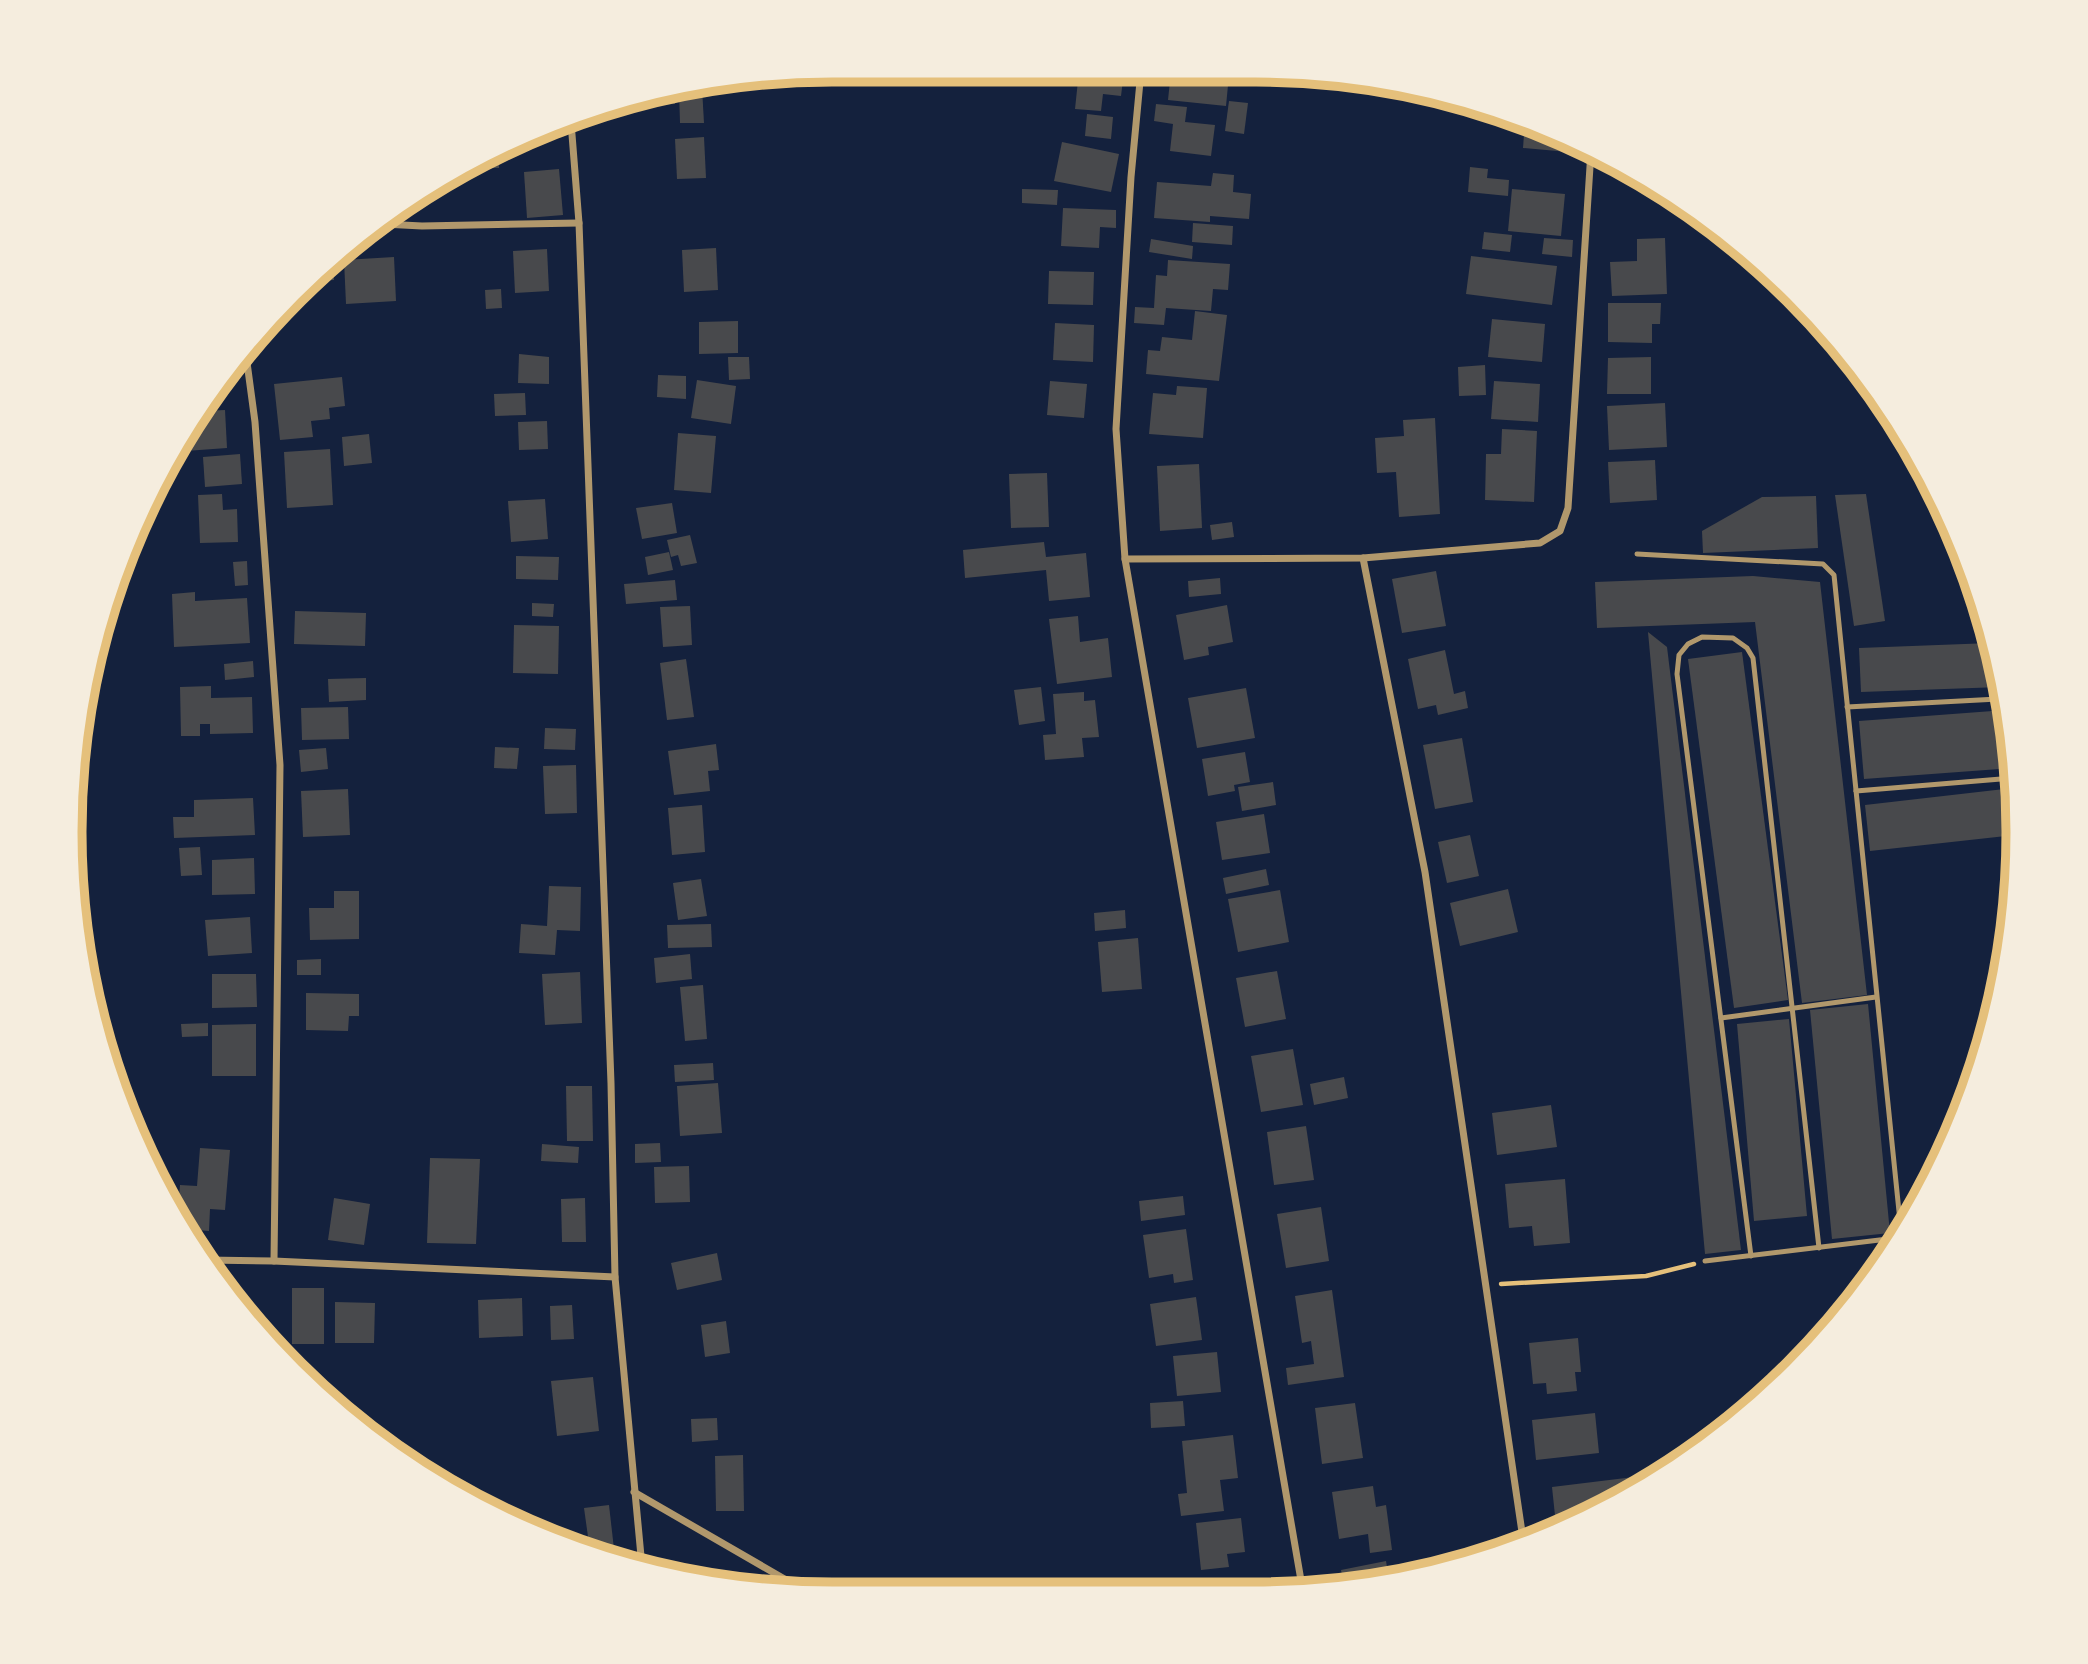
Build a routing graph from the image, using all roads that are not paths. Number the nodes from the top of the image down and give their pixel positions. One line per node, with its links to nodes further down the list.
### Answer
1 (1140, 82): 9 (street)
2 (572, 129): 4 (street)
3 (1590, 161): 8 (street)
4 (579, 223): 5 (street); 24 (street)
5 (393, 225)
6 (247, 364): 22 (street)
7 (1637, 554): 11 (lane)
8 (1363, 558): 9 (street); 26 (street)
9 (1125, 559): 29 (street)
10 (1993, 699): 11 (lane)
11 (1847, 707): 13 (lane)
12 (2004, 779): 13 (lane)
13 (1856, 791): 14 (lane)
14 (1877, 997): 15 (lane); 17 (lane)
15 (1793, 1008): 16 (lane); 16 (lane); 19 (lane)
16 (1721, 1018): 20 (lane)
17 (1899, 1216)
18 (1885, 1239): 19 (lane)
19 (1819, 1248): 20 (lane)
20 (1751, 1256): 23 (lane)
21 (217, 1260): 22 (street)
22 (274, 1261): 24 (street)
23 (1705, 1261)
24 (615, 1277): 25 (street)
25 (634, 1492): 27 (street); 28 (street)
26 (1522, 1533)
27 (641, 1557)
28 (786, 1580)
29 (1301, 1580)

